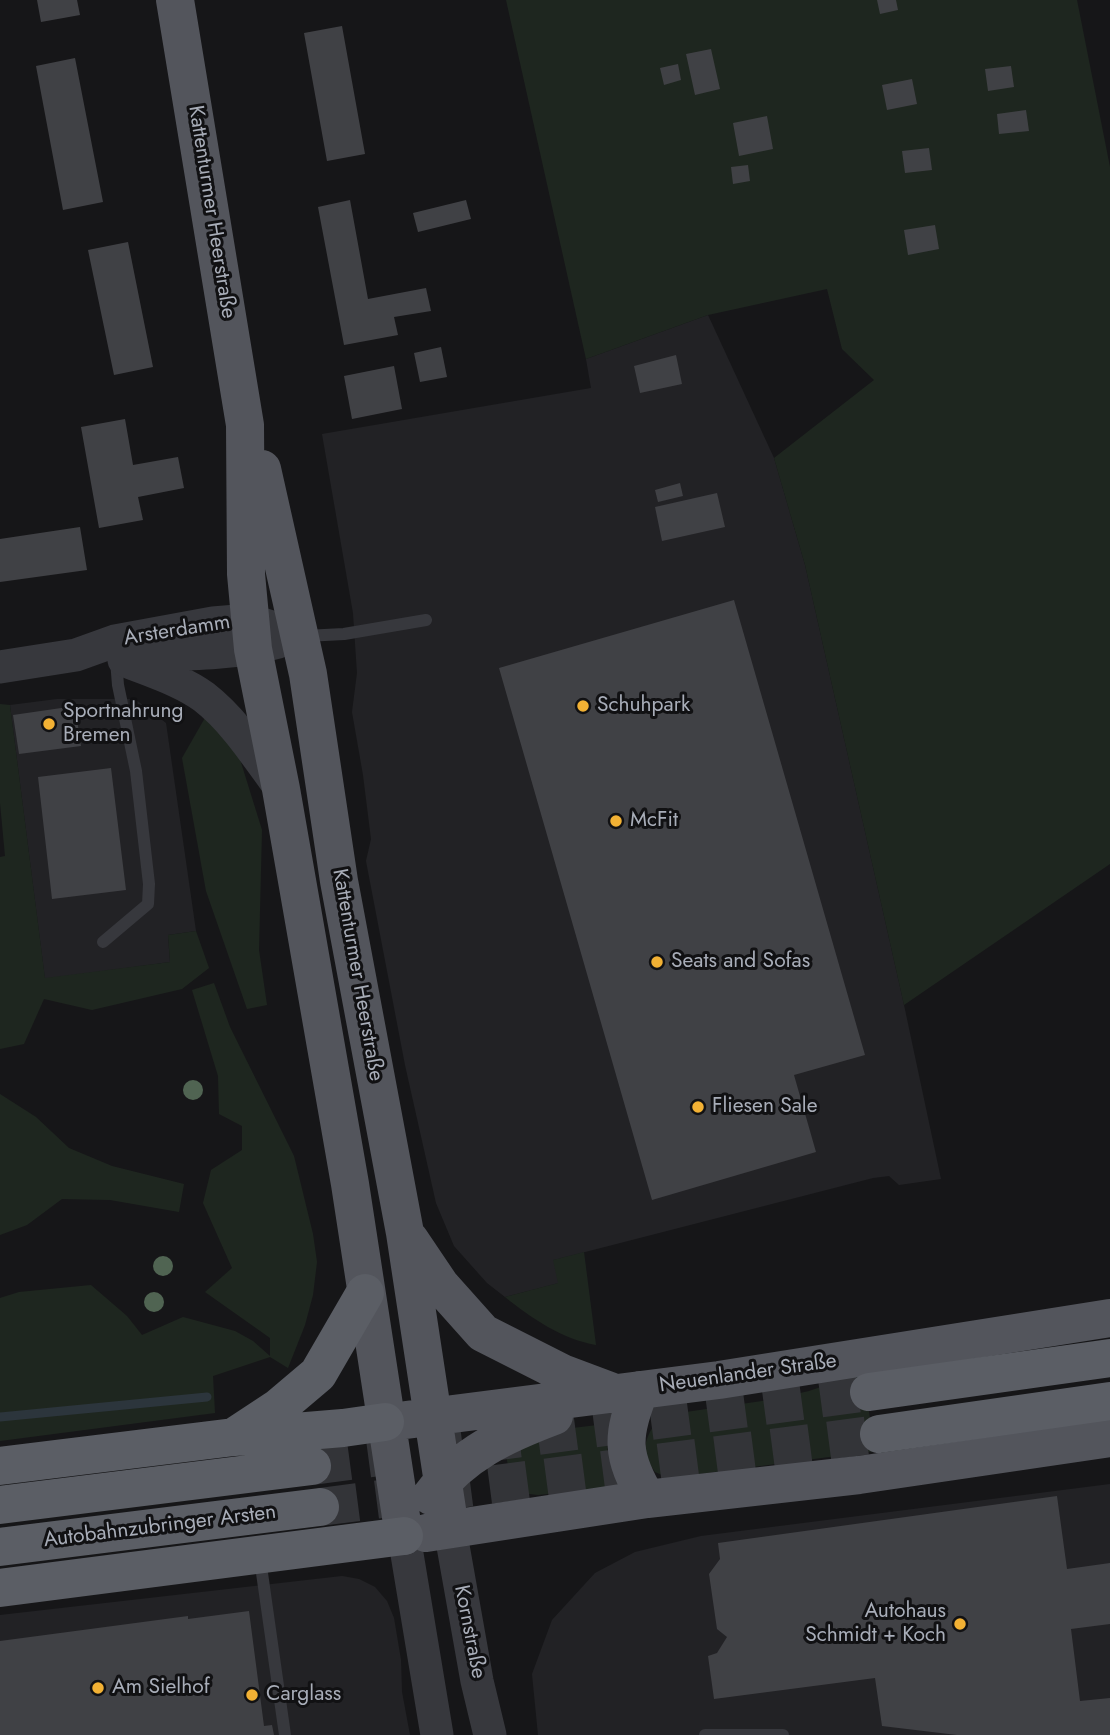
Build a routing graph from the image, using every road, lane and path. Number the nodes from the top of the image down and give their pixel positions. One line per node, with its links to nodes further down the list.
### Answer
1 (174, 0): 2 (main road, Kattenturmer Heerstraße)
2 (245, 425): 4 (main road, Kattenturmer Heerstraße); 5 (main road, Kattenturmer Heerstraße)
3 (426, 620): 5 (lane)
4 (251, 634): 5 (street, Arsterdamm); 6 (street, Arsterdamm); 7 (street, Arsterdamm); 9 (main road, Kattenturmer Heerstraße)
5 (301, 636): 11 (main road, Kattenturmer Heerstraße)
6 (76, 655): 7 (street, Arsterdamm); 8 (street, Arsterdamm)
7 (116, 657): 9 (street, Arsterdamm); 10 (lane)
8 (0, 667)
9 (281, 789): 12 (main road, Kattenturmer Heerstraße)
10 (103, 942)
11 (405, 1233): 15 (main road); 18 (main road, Kattenturmer Heerstraße)
12 (365, 1293): 19 (main road, Kattenturmer Heerstraße); 21 (highway)
13 (1110, 1318): 15 (main road, Neuenlander Straße)
14 (1110, 1358): 16 (highway)
15 (628, 1392): 18 (main road, Neuenlander Straße); 25 (main road); 26 (main road)
16 (869, 1392)
17 (1110, 1401): 20 (highway)
18 (432, 1417): 19 (main road, Neuenlander Straße); 25 (main road, Kattenturmer Heerstraße)
19 (385, 1422): 21 (highway); 30 (main road, Kattenturmer Heerstraße)
20 (878, 1434)
21 (234, 1437): 23 (highway)
22 (1110, 1438): 26 (main road)
23 (0, 1466)
24 (312, 1466): 27 (highway, Autobahnzubringer Arsten)
25 (443, 1480): 29 (main road, Kattenturmer Heerstraße); 30 (main road)
26 (647, 1499): 29 (main road)
27 (0, 1504)
28 (320, 1507): 31 (highway, Autobahnzubringer Arsten)
29 (450, 1529): 30 (main road); 36 (street, Kornstraße)
30 (404, 1536): 32 (highway); 35 (street)
31 (0, 1546)
32 (260, 1554): 33 (highway); 34 (lane)
33 (0, 1588)
34 (285, 1735)
35 (437, 1735)
36 (490, 1735)
37 (705, 1735): 38 (lane)
38 (783, 1735)

